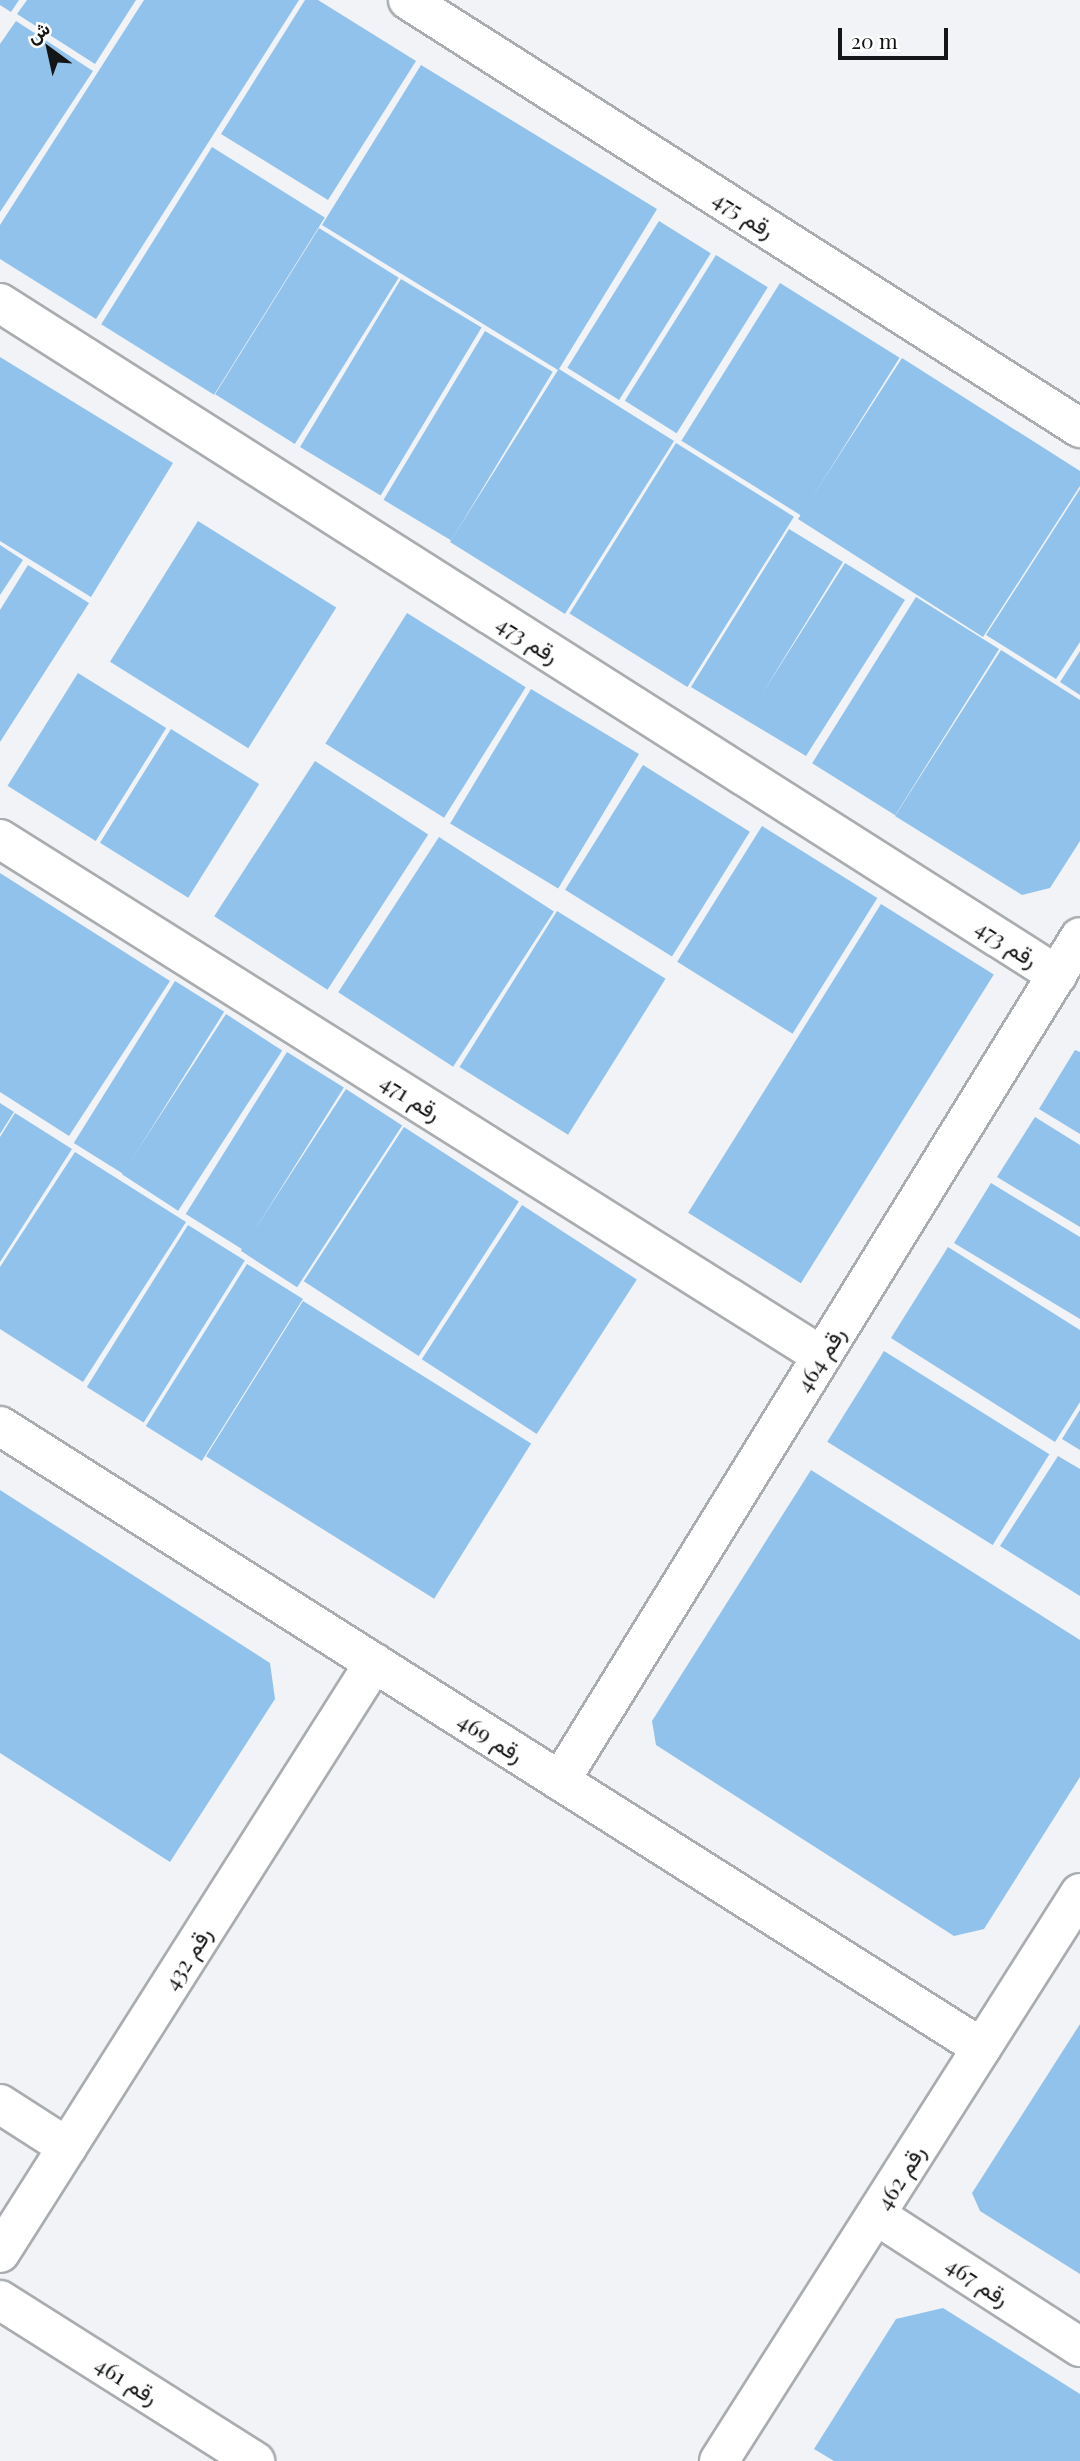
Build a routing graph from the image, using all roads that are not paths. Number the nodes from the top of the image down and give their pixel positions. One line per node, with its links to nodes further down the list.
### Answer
1 (408, 0): 3 (street, رقم 475)
2 (0, 303): 6 (street, رقم 473)
3 (1080, 428)
4 (0, 839): 7 (street, رقم 471)
5 (1080, 937): 6 (street, رقم 464)
6 (1057, 975): 7 (street, رقم 464)
7 (822, 1356): 10 (street, رقم 464)
8 (0, 1426): 9 (street, رقم 469)
9 (374, 1663): 10 (street, رقم 469); 14 (street, رقم 432)
10 (560, 1780): 12 (street, رقم 469)
11 (1080, 1893): 12 (street, رقم 462)
12 (982, 2048): 15 (street, رقم 462)
13 (0, 2105): 14 (street)
14 (67, 2147): 16 (street, رقم 432)
15 (876, 2215): 18 (street, رقم 467); 20 (street, رقم 462)
16 (0, 2253)
17 (0, 2300): 19 (street, رقم 461)
18 (1080, 2347)
19 (255, 2461)
20 (719, 2461)

